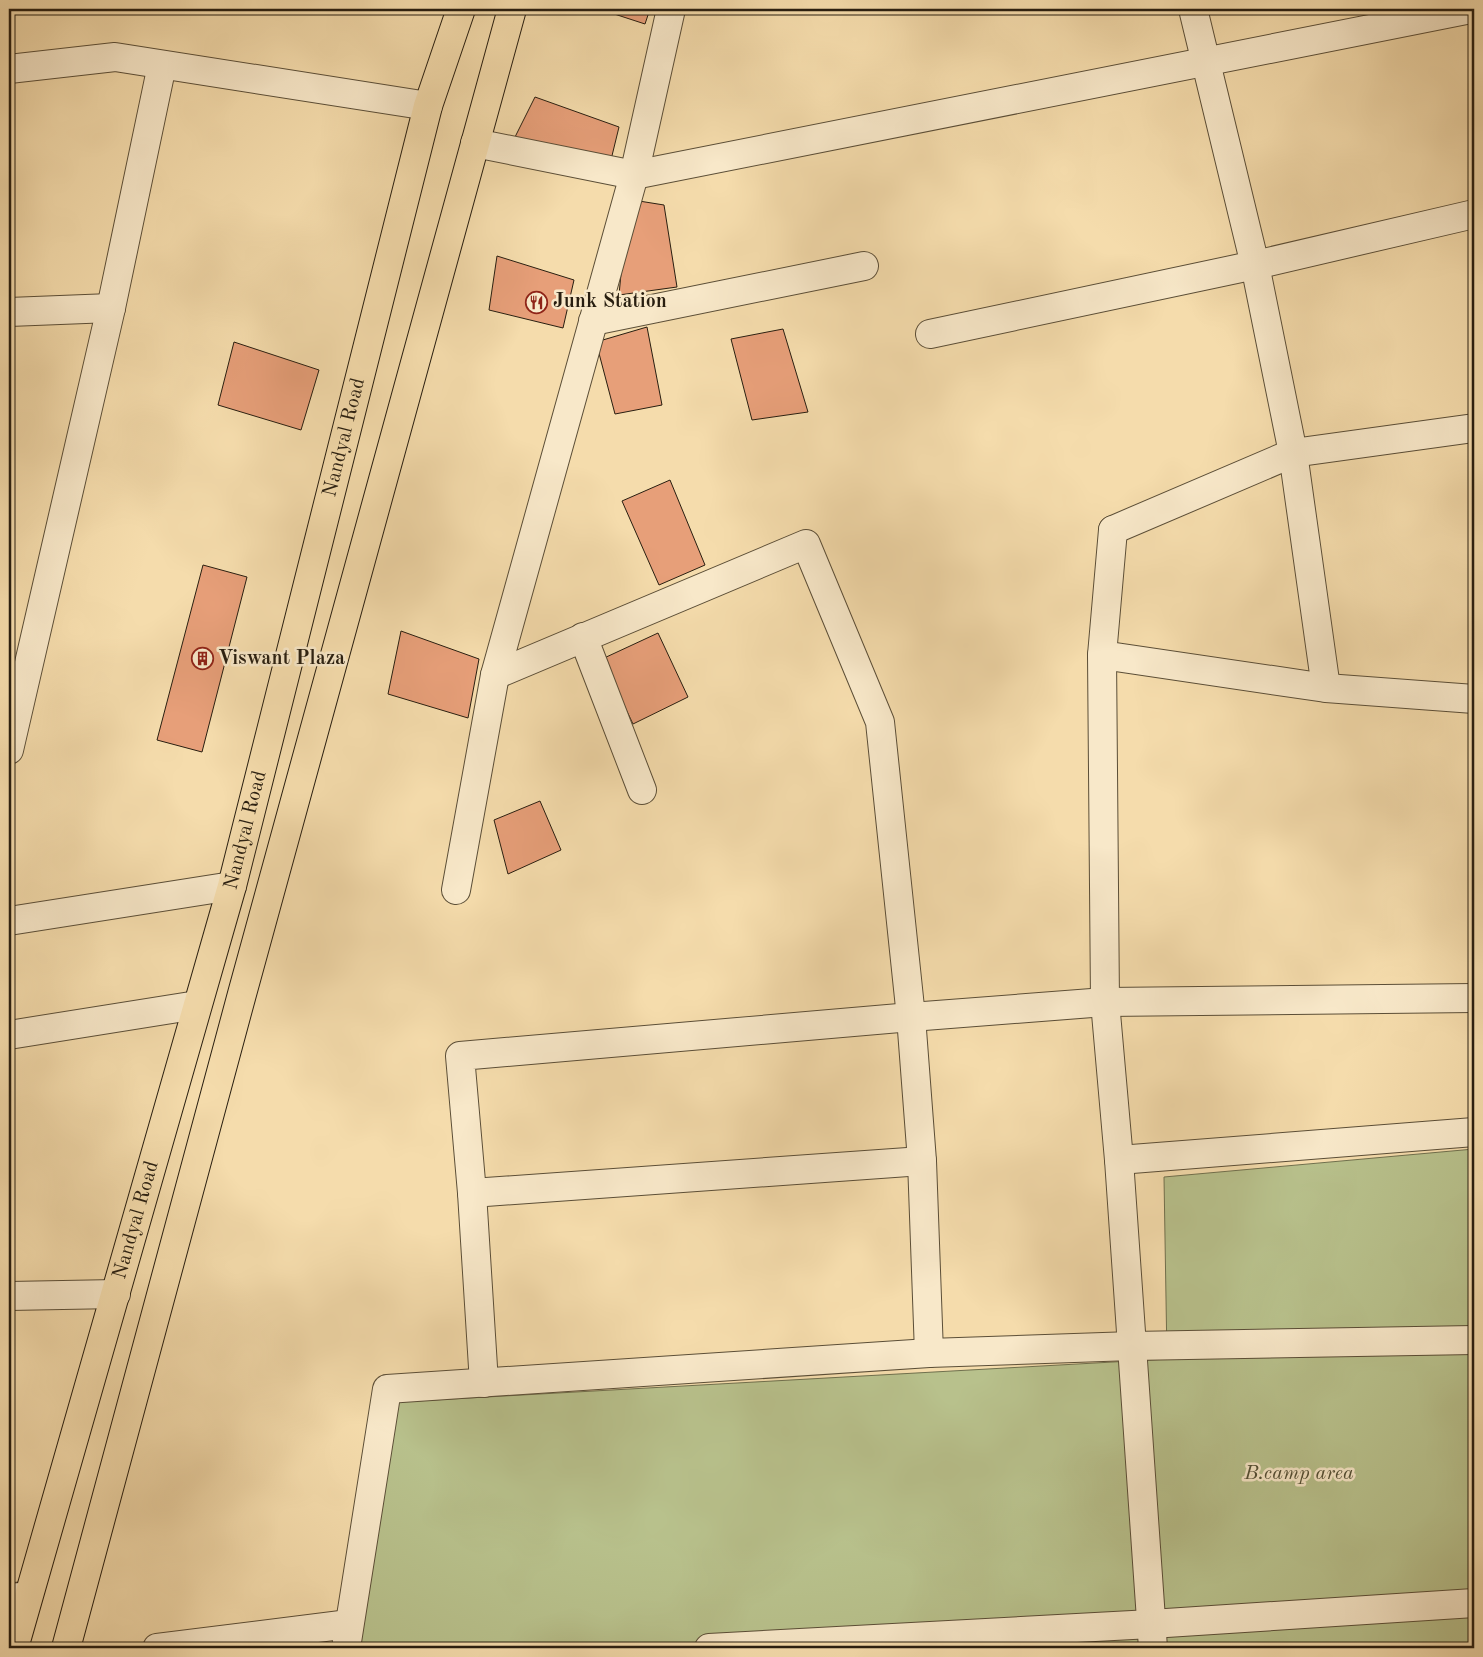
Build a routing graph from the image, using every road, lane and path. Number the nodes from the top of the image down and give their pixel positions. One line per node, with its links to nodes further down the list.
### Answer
1 (461, 9): 9 (main road, Nandyal Road)
2 (512, 9): 10 (main road, Nandyal Road)
3 (671, 9): 11 (street)
4 (1193, 9): 6 (street)
5 (1471, 9): 6 (street)
6 (1205, 62): 11 (street); 13 (street)
7 (162, 65): 8 (street); 9 (street); 15 (street)
8 (9, 69)
9 (428, 106): 29 (main road, Nandyal Road)
10 (475, 143): 11 (street); 52 (main road, Nandyal Road)
11 (634, 175): 17 (street)
12 (1474, 214): 13 (street)
13 (1255, 265): 18 (street); 20 (street)
14 (864, 266): 17 (street)
15 (111, 308): 16 (street); 25 (street)
16 (9, 312)
17 (593, 321): 23 (street)
18 (930, 334)
19 (1474, 428): 20 (street)
20 (1293, 453): 22 (street); 24 (street)
21 (583, 638): 23 (street); 28 (street); 35 (street)
22 (1102, 655): 24 (street); 33 (street)
23 (495, 675): 30 (street)
24 (1326, 688): 26 (street)
25 (15, 691): 27 (street)
26 (1474, 699)
27 (9, 750)
28 (642, 790)
29 (232, 886): 31 (street); 34 (main road, Nandyal Road)
30 (456, 890)
31 (9, 921)
32 (1474, 998): 33 (street)
33 (1105, 1002): 35 (street); 38 (street)
34 (197, 1005): 36 (street); 41 (main road, Nandyal Road)
35 (911, 1017): 39 (street); 40 (street)
36 (9, 1034)
37 (1474, 1132): 38 (street)
38 (1119, 1160): 44 (street)
39 (922, 1162): 40 (street); 45 (street)
40 (472, 1193): 46 (street)
41 (116, 1294): 42 (street); 47 (main road, Nandyal Road)
42 (9, 1296)
43 (1474, 1340): 44 (street)
44 (1132, 1346): 45 (street); 50 (street)
45 (929, 1353): 46 (street)
46 (484, 1383): 49 (street)
47 (20, 1591): 51 (main road, Nandyal Road)
48 (1474, 1603): 50 (street)
49 (348, 1636): 53 (street)
50 (1152, 1636): 54 (street)
51 (14, 1648)
52 (66, 1648)
53 (157, 1648)
54 (709, 1648)

